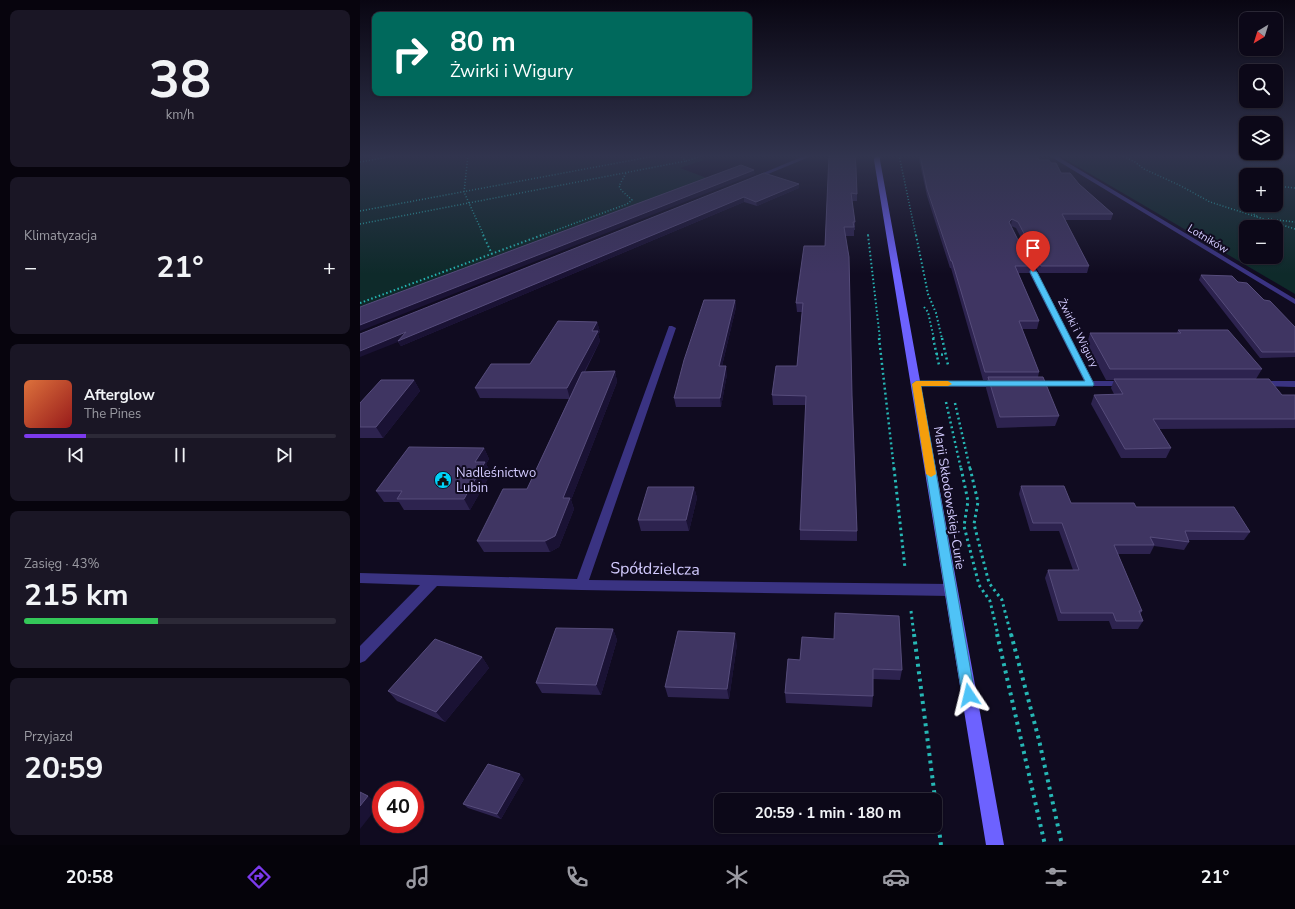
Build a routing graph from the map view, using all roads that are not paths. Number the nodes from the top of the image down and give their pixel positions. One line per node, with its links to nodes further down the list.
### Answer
1 (884, 194): 6 (street, Marii Skłodowskiej-Curie)
2 (1114, 194): 4 (street, Lotników)
3 (1019, 244): 7 (street, Żwirki i Wigury)
4 (1295, 302)
5 (672, 328): 13 (street)
6 (916, 384): 7 (street, Żwirki i Wigury); 14 (street, Marii Skłodowskiej-Curie)
7 (1090, 384): 8 (street, Żwirki i Wigury)
8 (1137, 384)
9 (1248, 384): 10 (street)
10 (1295, 384)
11 (360, 578): 12 (street, Spółdzielcza)
12 (433, 581): 13 (street, Spółdzielcza); 15 (street)
13 (581, 585): 14 (street, Spółdzielcza)
14 (950, 590): 16 (street, Marii Skłodowskiej-Curie)
15 (360, 656)
16 (995, 845)

